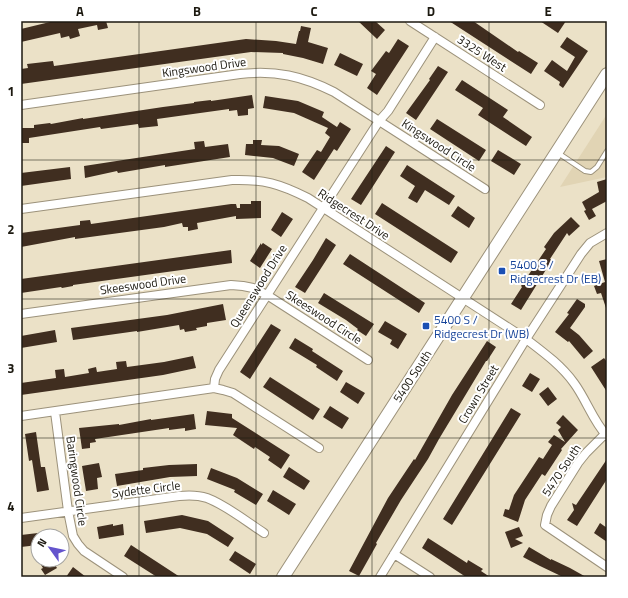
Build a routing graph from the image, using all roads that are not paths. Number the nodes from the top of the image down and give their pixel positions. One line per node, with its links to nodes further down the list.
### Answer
1 (410, 21): 2 (street, 3325 West)
2 (435, 37): 5 (street, 3325 West); 6 (street, Queenswood Drive)
3 (607, 74): 8 (main road, 5400 South)
4 (21, 105): 6 (street, Kingswood Drive)
5 (540, 105)
6 (379, 121): 9 (street, Kingswood Circle); 10 (street, Queenswood Drive)
7 (607, 151): 8 (lane)
8 (557, 152): 14 (main road, 5400 South)
9 (485, 189)
10 (322, 208): 11 (street, Ridgecrest Drive); 13 (street, Queenswood Drive); 14 (street, Ridgecrest Drive)
11 (21, 209)
12 (607, 233): 16 (street, Crown Street)
13 (267, 295): 15 (street, Skeeswood Drive); 17 (street, Skeeswood Circle); 18 (street, Queenswood Drive)
14 (462, 298): 16 (street, Ridgecrest Drive); 29 (main road, 5400 South)
15 (21, 314)
16 (526, 339): 21 (street, Ridgecrest Drive); 26 (street, Crown Street)
17 (368, 360)
18 (214, 388): 19 (street); 22 (street)
19 (55, 412): 20 (street); 23 (street, Baringwood Circle)
20 (21, 416)
21 (606, 435): 27 (street, 5470 South)
22 (319, 448)
23 (68, 511): 24 (street, Sydette Circle); 25 (street, Sydette Circle); 28 (street, Baringwood Circle)
24 (21, 518)
25 (264, 533)
26 (394, 554): 30 (street, Crown Street); 31 (street)
27 (607, 567)
28 (122, 577)
29 (283, 577)
30 (380, 577)
31 (430, 577)

